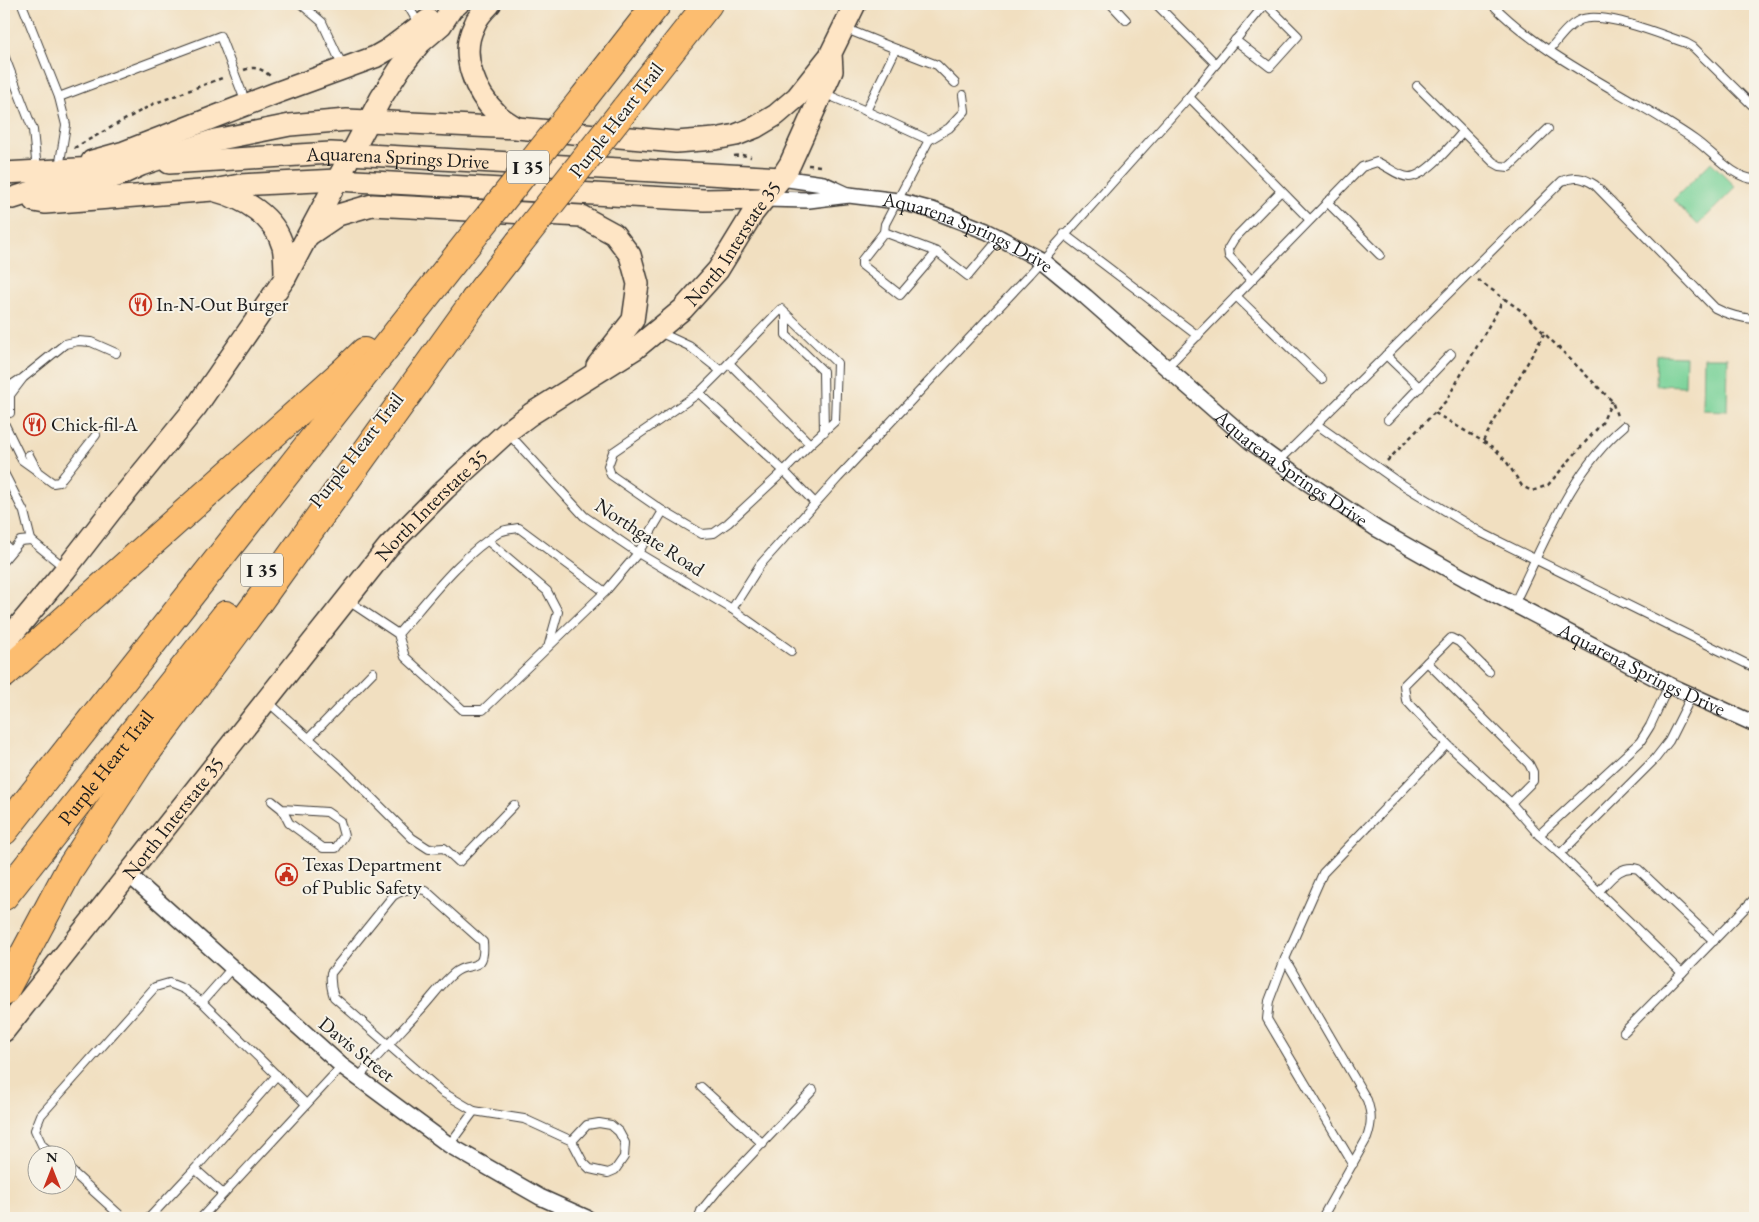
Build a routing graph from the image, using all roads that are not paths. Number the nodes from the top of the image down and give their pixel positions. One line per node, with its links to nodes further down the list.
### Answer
1 (22, 4): 27 (lane)
2 (301, 4): 22 (lane)
3 (407, 4): 14 (lane)
4 (490, 4): 33 (main road)
5 (657, 4): 61 (highway, Purple Heart Trail / I 35, bridge)
6 (708, 4): 63 (highway, Purple Heart Trail / I 35, bridge)
7 (855, 4): 15 (main road, North Interstate 35)
8 (1111, 4): 13 (lane)
9 (1156, 4): 21 (lane)
10 (1265, 4): 16 (lane); 16 (lane)
11 (1492, 4): 18 (lane)
12 (455, 6): 14 (main road); 32 (main road)
13 (1126, 20)
14 (420, 26): 22 (main road)
15 (843, 28): 17 (lane); 19 (main road, North Interstate 35)
16 (1236, 40): 21 (lane)
17 (896, 49): 23 (lane); 31 (lane)
18 (1549, 50): 30 (lane); 43 (lane)
19 (831, 52): 25 (main road, North Interstate 35); 33 (main road)
20 (4, 55): 40 (lane)
21 (1216, 64): 28 (lane)
22 (344, 69): 29 (main road)
23 (955, 83)
24 (1417, 86): 35 (lane)
25 (822, 93): 31 (lane); 42 (main road, North Interstate 35)
26 (963, 95): 36 (lane)
27 (59, 97): 29 (lane); 39 (lane)
28 (1189, 98): 46 (lane); 55 (lane)
29 (246, 104): 39 (main road)
30 (1755, 108)
31 (866, 111): 36 (lane)
32 (368, 121): 33 (main road); 37 (main road); 38 (main road)
33 (516, 128)
34 (1548, 129): 35 (lane)
35 (1463, 132): 51 (lane)
36 (929, 140): 50 (lane)
37 (351, 153): 38 (main road, Aquarena Springs Drive); 42 (main road, Aquarena Springs Drive); 44 (main road)
38 (141, 165): 39 (main road, Aquarena Springs Drive); 48 (main road)
39 (58, 170): 40 (main road, Aquarena Springs Drive)
40 (37, 171): 41 (main road, Aquarena Springs Drive)
41 (4, 173)
42 (781, 178): 47 (street, Aquarena Springs Drive); 49 (main road, North Interstate 35)
43 (1755, 179)
44 (337, 180): 45 (main road, Aquarena Springs Drive); 49 (main road, Aquarena Springs Drive); 54 (main road)
45 (213, 190): 48 (main road, Aquarena Springs Drive); 60 (main road)
46 (1282, 191): 52 (lane); 62 (lane)
47 (849, 195): 49 (street, Aquarena Springs Drive); 50 (street, Aquarena Springs Drive)
48 (9, 198)
49 (764, 199): 67 (main road, North Interstate 35)
50 (898, 201): 53 (lane); 56 (street, Aquarena Springs Drive)
51 (1327, 202): 52 (lane); 58 (lane)
52 (1310, 220): 62 (lane)
53 (884, 232): 57 (lane); 57 (lane)
54 (309, 234): 60 (main road); 76 (main road)
55 (1064, 234): 59 (lane); 68 (lane)
56 (1000, 238): 57 (lane); 59 (street, Aquarena Springs Drive)
57 (937, 252)
58 (1380, 255)
59 (1041, 260): 73 (street, Aquarena Springs Drive); 95 (lane)
60 (286, 278): 104 (main road)
61 (441, 278): 117 (highway); 128 (highway, Purple Heart Trail / I 35)
62 (1252, 280): 64 (lane)
63 (486, 286): 133 (highway, Purple Heart Trail / I 35); 139 (highway)
64 (1236, 296): 68 (lane); 77 (lane)
65 (786, 314): 72 (lane); 87 (lane); 87 (lane)
66 (1755, 319): 71 (lane)
67 (657, 331): 74 (lane); 76 (main road, North Interstate 35)
68 (1198, 336): 73 (lane)
69 (116, 353): 75 (lane)
70 (1451, 354): 78 (lane)
71 (1386, 355): 78 (lane); 84 (lane)
72 (729, 363): 74 (lane); 89 (lane)
73 (1166, 368): 91 (street, Aquarena Springs Drive)
74 (721, 371): 80 (lane)
75 (23, 378): 79 (lane); 81 (lane)
76 (588, 378): 86 (main road, North Interstate 35)
77 (1322, 379)
78 (1420, 388): 82 (lane)
79 (4, 390)
80 (699, 393): 94 (lane); 96 (lane)
81 (10, 413)
82 (1388, 420)
83 (4, 423): 93 (lane)
84 (1316, 424): 91 (lane); 103 (lane)
85 (1623, 427): 103 (lane)
86 (507, 432): 101 (lane, Northgate Road); 106 (main road, North Interstate 35)
87 (824, 432): 89 (lane)
88 (96, 435): 93 (lane)
89 (810, 444): 94 (lane)
90 (29, 455): 93 (lane)
91 (1279, 461): 107 (street, Aquarena Springs Drive)
92 (4, 472): 97 (lane)
93 (38, 472)
94 (784, 472): 95 (lane); 96 (lane)
95 (816, 503): 108 (lane)
96 (663, 511): 101 (lane)
97 (31, 540): 100 (lane); 104 (lane)
98 (488, 541): 105 (lane); 109 (lane); 111 (lane)
99 (4, 544): 100 (lane)
100 (11, 551): 102 (lane)
101 (638, 553): 105 (lane); 108 (lane, Northgate Road)
102 (4, 560)
103 (1536, 560): 107 (lane); 114 (lane)
104 (66, 570): 110 (main road)
105 (605, 592): 111 (lane)
106 (346, 599): 109 (lane); 120 (main road, North Interstate 35)
107 (1514, 604): 118 (street, Aquarena Springs Drive)
108 (732, 609): 112 (lane, Northgate Road)
109 (398, 634): 111 (lane)
110 (4, 644)
111 (548, 646)
112 (791, 651)
113 (1427, 662): 116 (lane); 123 (lane); 125 (lane)
114 (1755, 668)
115 (373, 672): 122 (lane)
116 (1489, 672)
117 (4, 674)
118 (1669, 685): 119 (street, Aquarena Springs Drive); 129 (lane)
119 (1692, 695): 121 (street, Aquarena Springs Drive); 130 (lane)
120 (265, 700): 122 (lane); 131 (main road, North Interstate 35)
121 (1755, 724)
122 (309, 738): 126 (lane)
123 (1447, 744): 125 (lane); 136 (lane)
124 (272, 801): 127 (lane)
125 (1511, 803): 129 (lane)
126 (514, 805)
127 (282, 809): 127 (lane)
128 (4, 831)
129 (1539, 835): 130 (lane)
130 (1560, 854): 132 (lane)
131 (128, 874): 137 (street, Davis Street); 141 (main road, North Interstate 35)
132 (1599, 891): 135 (lane); 138 (lane)
133 (4, 896)
134 (1755, 898): 135 (lane)
135 (1714, 942): 138 (lane)
136 (1285, 958): 155 (lane); 155 (lane)
137 (232, 968): 140 (lane); 144 (street, Davis Street)
138 (1682, 973): 142 (lane)
139 (4, 992)
140 (202, 1002): 145 (lane); 152 (lane)
141 (4, 1031)
142 (1624, 1032)
143 (389, 1044): 143 (lane); 146 (lane); 150 (lane)
144 (342, 1066): 146 (street, Davis Street); 149 (lane)
145 (277, 1075): 149 (lane); 156 (lane)
146 (358, 1078): 153 (street, Davis Street)
147 (701, 1088): 154 (lane)
148 (814, 1090): 154 (lane)
149 (306, 1104): 158 (lane)
150 (474, 1111): 151 (lane); 153 (lane)
151 (572, 1141): 151 (lane)
152 (42, 1144)
153 (449, 1144): 162 (street, Davis Street)
154 (763, 1144): 163 (lane)
155 (1353, 1164): 164 (lane)
156 (195, 1169): 158 (lane); 160 (lane)
157 (78, 1177): 159 (lane)
158 (224, 1194): 161 (lane)
159 (123, 1218)
160 (149, 1218)
161 (201, 1218)
162 (587, 1218)
163 (699, 1218)
164 (1322, 1218)

